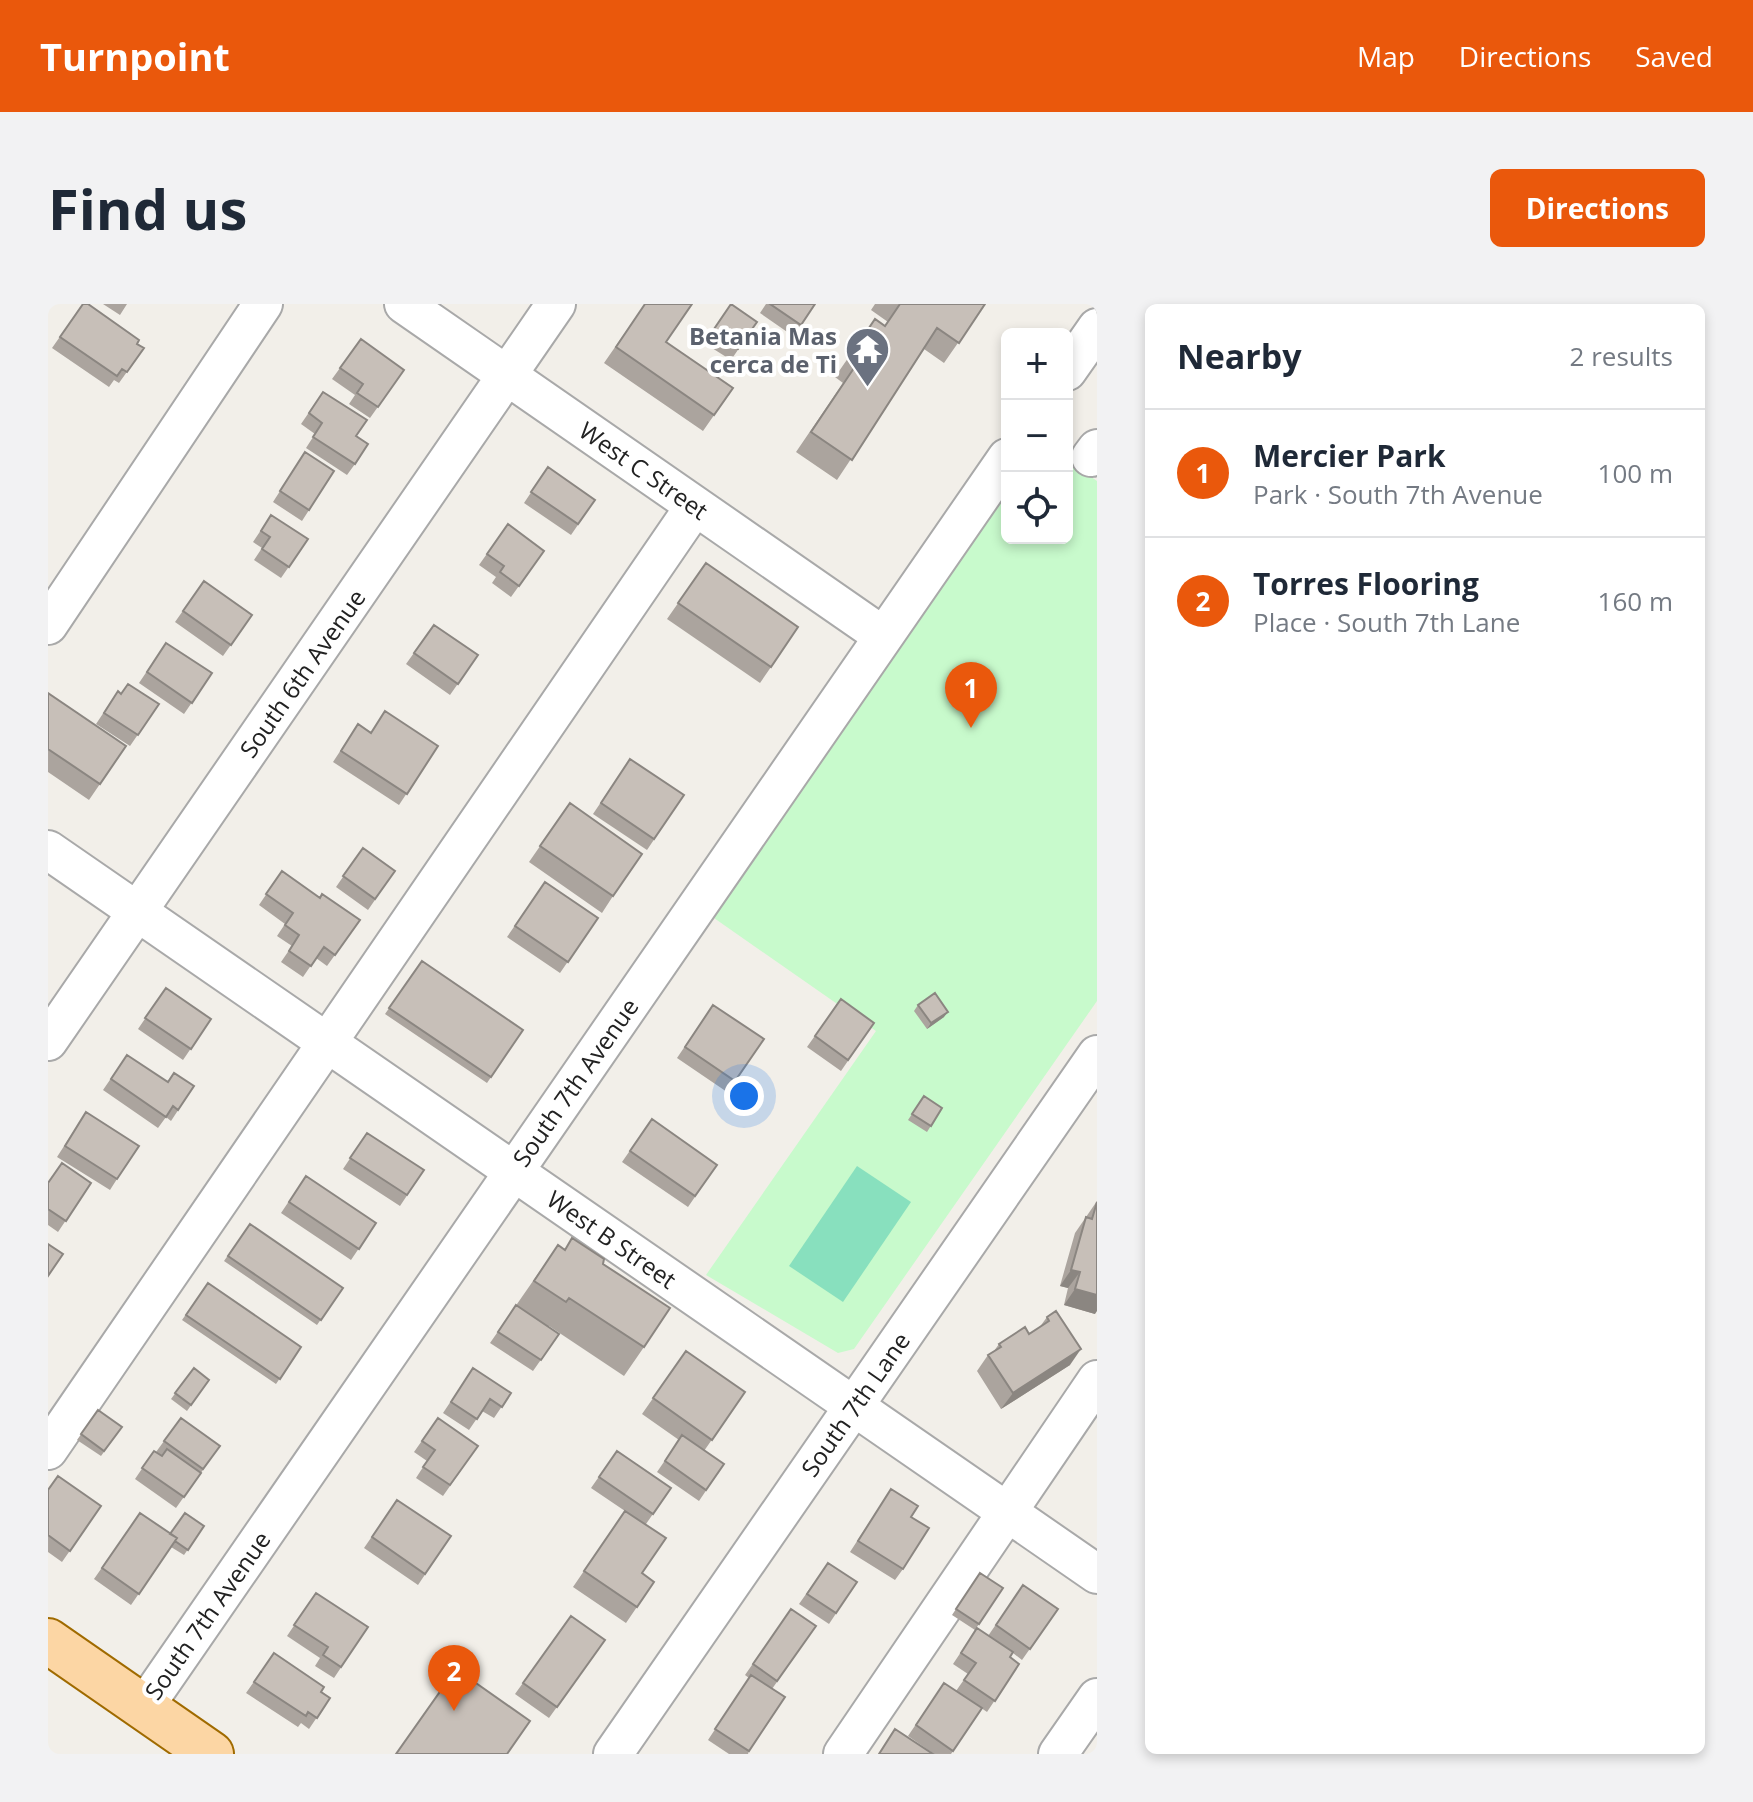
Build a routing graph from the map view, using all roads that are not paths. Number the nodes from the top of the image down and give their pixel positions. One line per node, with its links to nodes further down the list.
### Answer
1 (263, 304): 9 (street)
2 (404, 304): 6 (street, West C Street)
3 (556, 304): 6 (street, South 6th Avenue)
4 (1097, 328): 5 (street)
5 (1073, 362)
6 (507, 375): 8 (street, West C Street); 12 (street, South 6th Avenue)
7 (1001, 467): 10 (street, South 7th Avenue)
8 (695, 506): 10 (street, West C Street); 14 (street)
9 (48, 625)
10 (883, 636): 16 (street, South 7th Avenue)
11 (48, 850): 12 (street, West B Street)
12 (137, 911): 13 (street, South 6th Avenue); 14 (street, West B Street)
13 (48, 1041)
14 (328, 1043): 16 (street, West B Street); 19 (street)
15 (1097, 1055): 18 (street, South 7th Lane)
16 (514, 1171): 18 (street, West B Street); 24 (street, South 7th Avenue)
17 (1097, 1380): 20 (street)
18 (854, 1406): 20 (street, West B Street); 26 (street, South 7th Lane)
19 (48, 1450)
20 (1008, 1513): 21 (street, West B Street); 27 (street)
21 (1097, 1574)
22 (48, 1641): 24 (main road)
23 (1097, 1698): 28 (street)
24 (144, 1707): 25 (main road)
25 (211, 1754)
26 (613, 1754)
27 (843, 1754)
28 (1058, 1754)

